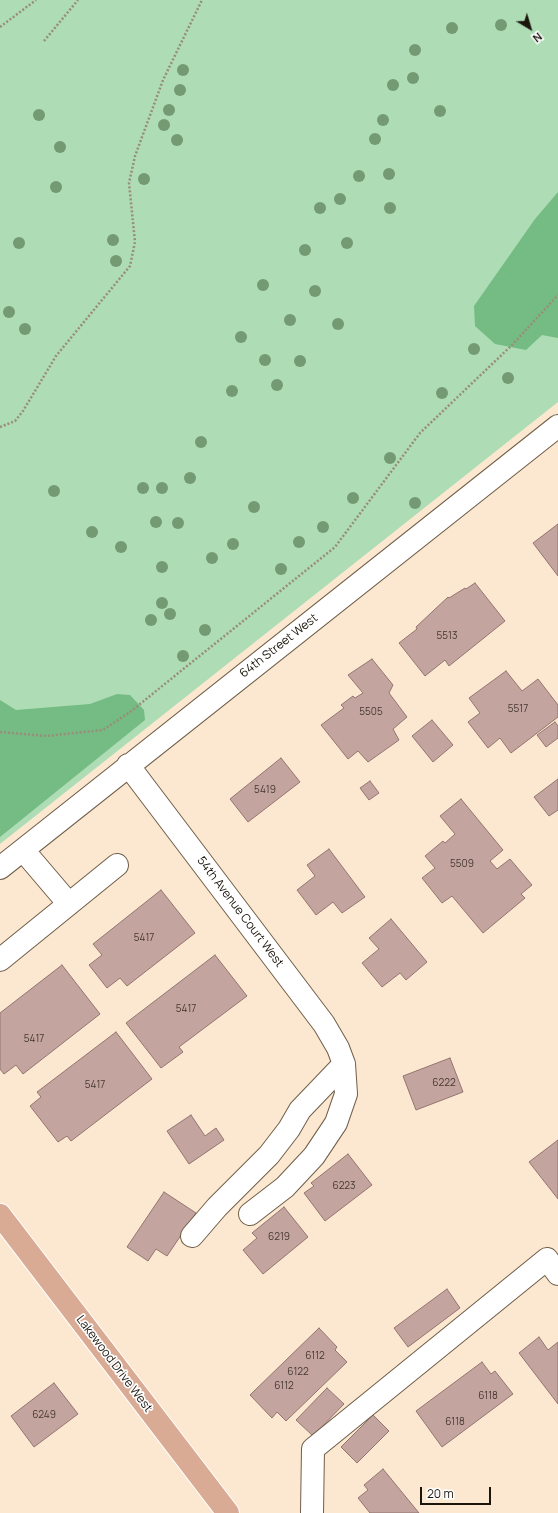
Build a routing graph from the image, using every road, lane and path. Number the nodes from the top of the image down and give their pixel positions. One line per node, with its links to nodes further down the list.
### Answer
1 (36, 0): 4 (path)
2 (78, 0): 5 (path)
3 (202, 0): 8 (path)
4 (0, 27)
5 (44, 41)
6 (558, 295): 9 (path)
7 (558, 426): 10 (street, 64th Street West)
8 (0, 427)
9 (0, 732)
10 (128, 765): 11 (street, 64th Street West); 16 (street, 54th Avenue Court West)
11 (23, 850): 13 (street, 64th Street West); 14 (street)
12 (117, 865): 14 (street)
13 (0, 868)
14 (69, 904): 15 (street)
15 (0, 960)
16 (344, 1064): 17 (street, 54th Avenue Court West); 19 (street)
17 (250, 1214)
18 (0, 1215): 21 (main road, Lakewood Drive West)
19 (192, 1236)
20 (558, 1274): 22 (street)
21 (228, 1513)
22 (312, 1513)

